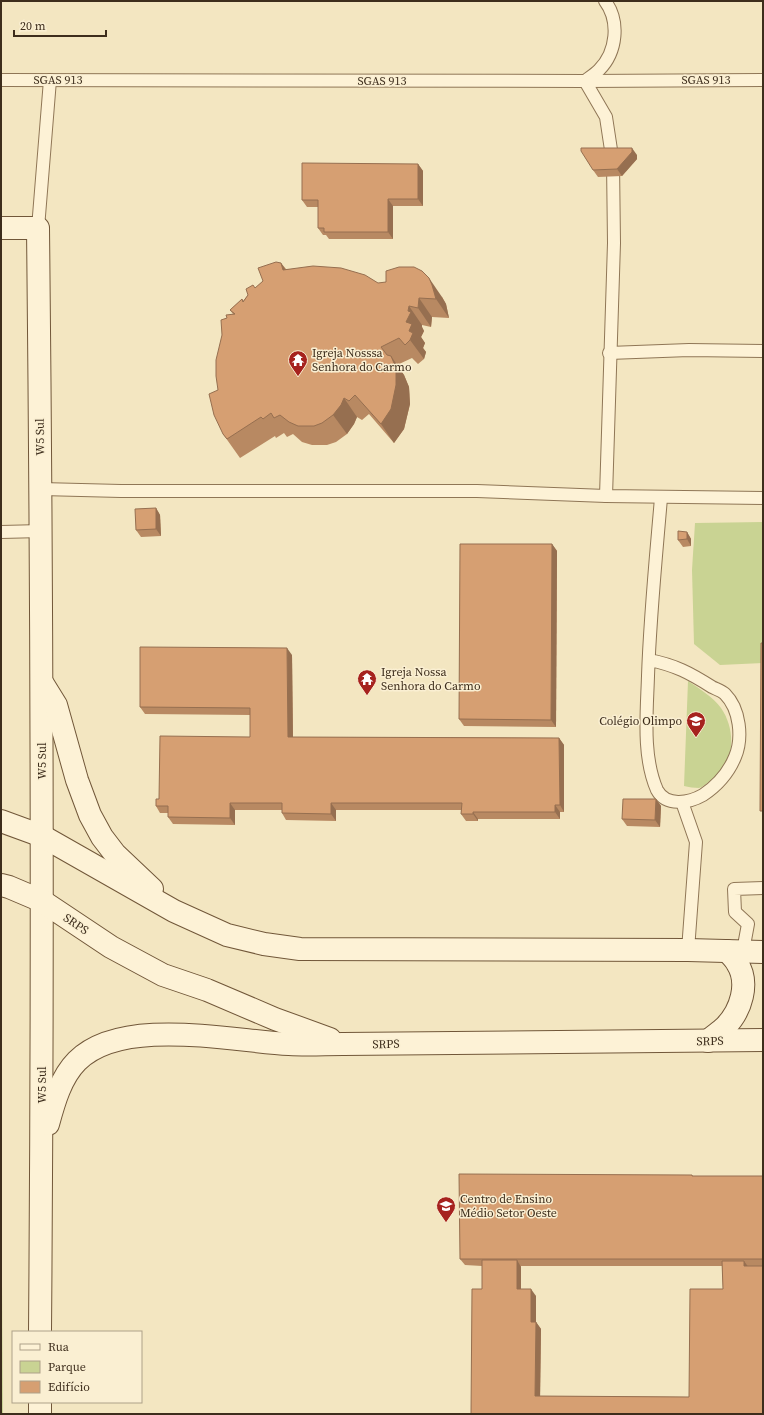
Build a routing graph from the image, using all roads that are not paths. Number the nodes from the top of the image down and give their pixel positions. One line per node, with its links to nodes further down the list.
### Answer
1 (604, 1): 5 (lane)
2 (1, 80): 3 (lane, SGAS 913)
3 (50, 80): 5 (lane, SGAS 913); 7 (lane)
4 (763, 80): 5 (lane, SGAS 913)
5 (584, 81): 9 (lane)
6 (1, 228): 7 (main road)
7 (38, 228): 10 (main road, W5 Sul)
8 (763, 351): 9 (lane)
9 (609, 353): 11 (lane)
10 (41, 488): 11 (lane); 14 (main road, W5 Sul)
11 (606, 496): 12 (lane)
12 (661, 498): 13 (lane); 16 (lane)
13 (763, 498)
14 (42, 531): 15 (lane); 17 (main road, W5 Sul)
15 (1, 532)
16 (649, 660): 18 (lane); 18 (lane)
17 (42, 682): 20 (main road, W5 Sul); 24 (main road)
18 (682, 802): 25 (lane)
19 (1, 821): 20 (main road)
20 (42, 836): 23 (main road, W5 Sul); 24 (main road)
21 (1, 885): 23 (main road, SRPS)
22 (763, 888): 26 (lane)
23 (42, 901): 29 (main road, SRPS); 30 (main road, W5 Sul)
24 (174, 911): 25 (main road)
25 (688, 950): 26 (main road)
26 (745, 952): 28 (main road)
27 (763, 1040): 28 (main road, SRPS)
28 (708, 1041): 29 (main road, SRPS)
29 (343, 1044): 30 (main road)
30 (42, 1148): 31 (main road, W5 Sul)
31 (40, 1331)
32 (40, 1403): 33 (main road)
33 (40, 1414)

